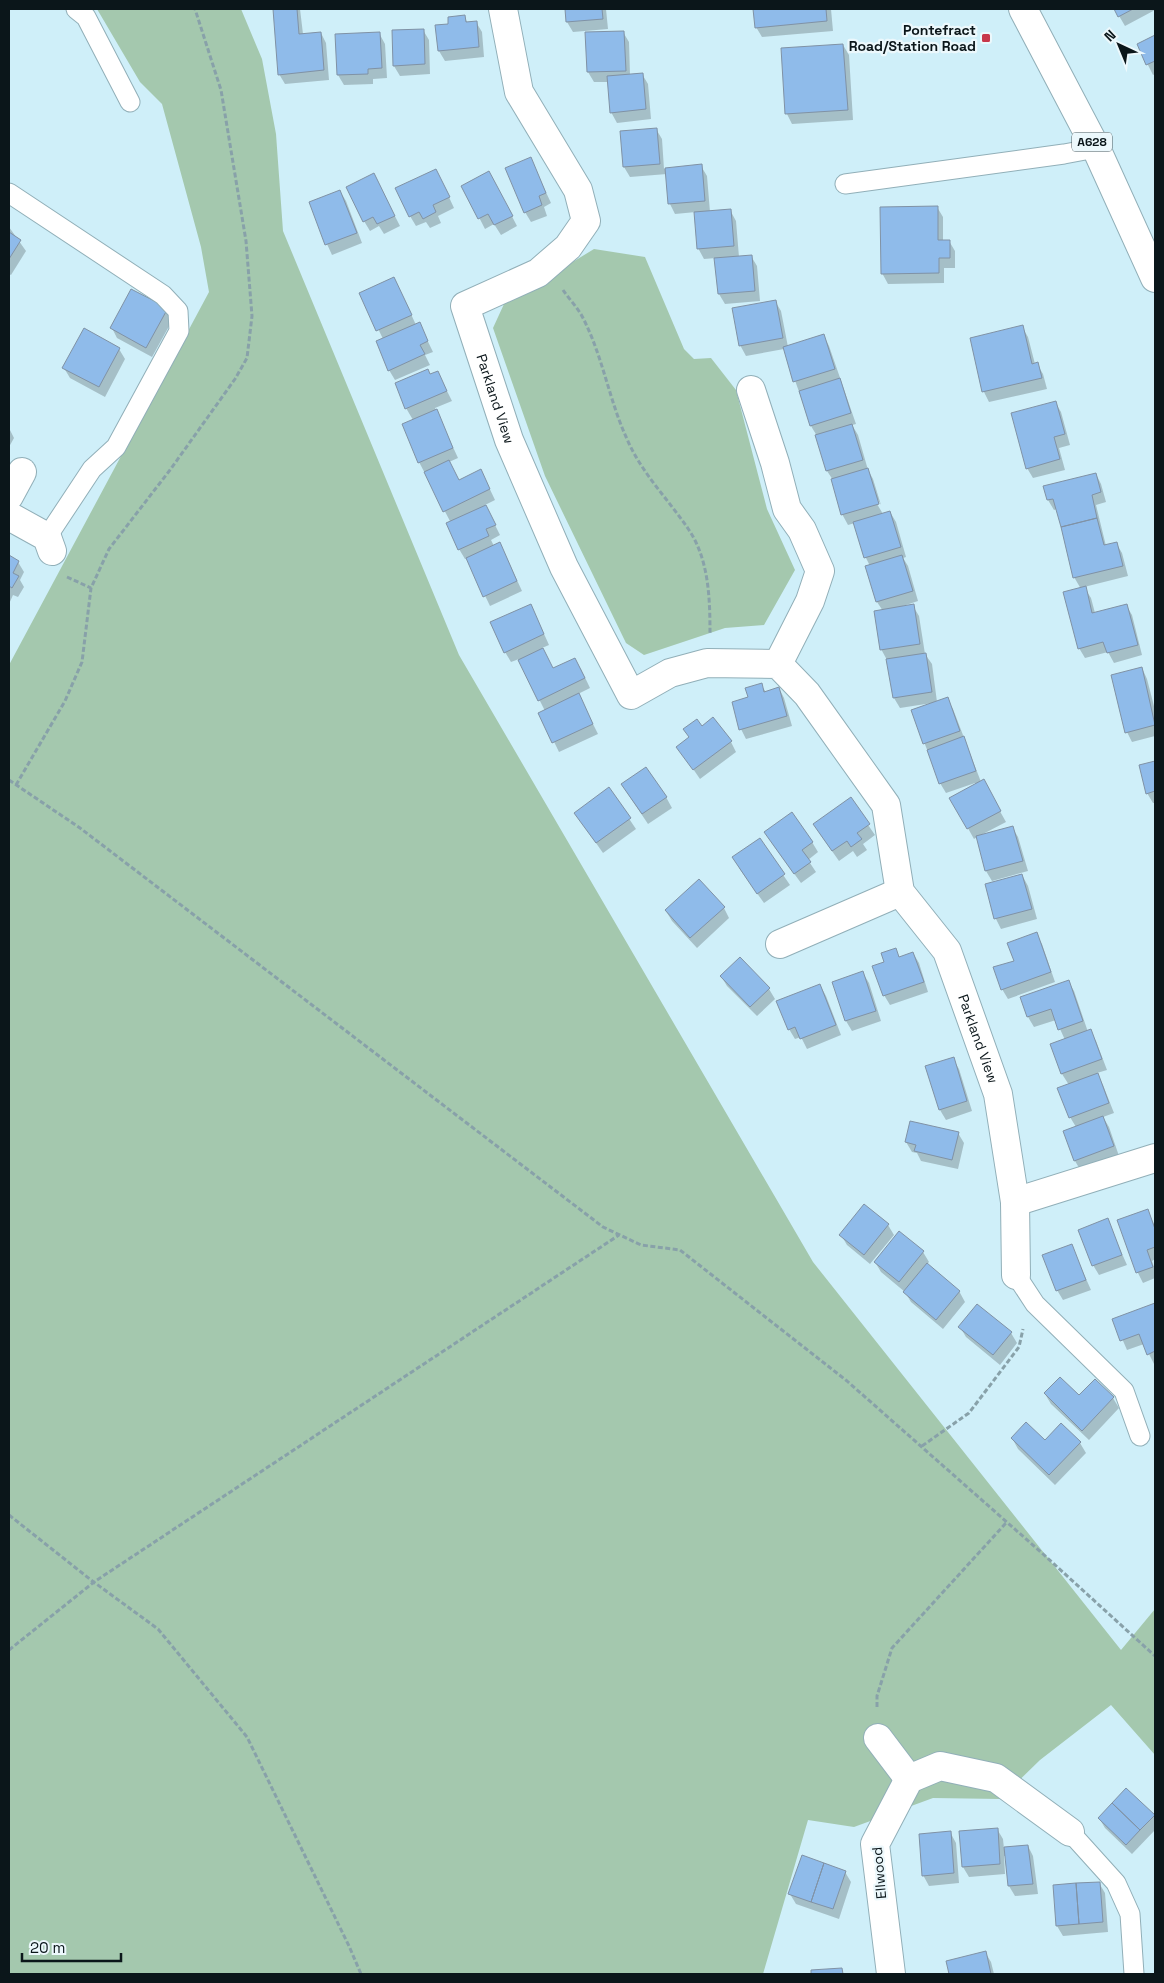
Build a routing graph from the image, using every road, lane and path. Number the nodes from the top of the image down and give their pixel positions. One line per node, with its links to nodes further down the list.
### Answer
1 (76, 9): 4 (lane)
2 (502, 9): 8 (main road, Parkland View)
3 (1023, 9): 5 (main road, A628)
4 (130, 102)
5 (1096, 148): 6 (lane); 9 (main road, A628)
6 (845, 184)
7 (9, 193): 14 (lane)
8 (538, 273): 15 (path); 15 (main road, Parkland View)
9 (1155, 278)
10 (750, 390): 16 (main road)
11 (22, 472): 12 (main road)
12 (9, 496)
13 (9, 516): 14 (main road)
14 (50, 544)
15 (708, 663): 16 (main road, Parkland View)
16 (778, 664): 18 (main road, Parkland View)
17 (9, 780): 22 (path)
18 (900, 892): 19 (main road); 21 (main road, Parkland View)
19 (780, 944)
20 (1155, 1158): 21 (main road)
21 (1015, 1202): 23 (main road, Parkland View)
22 (620, 1235): 26 (path); 29 (path)
23 (1016, 1275): 25 (lane)
24 (1022, 1323): 26 (path)
25 (1140, 1436)
26 (922, 1446): 28 (path)
27 (9, 1515): 29 (path)
28 (1006, 1523): 31 (path); 32 (path)
29 (94, 1582): 30 (path); 35 (path)
30 (9, 1650)
31 (1155, 1656)
32 (878, 1738): 33 (main road)
33 (909, 1779): 34 (main road); 36 (main road, Ellwood)
34 (1070, 1832): 37 (lane)
35 (361, 1974)
36 (890, 1974)
37 (1134, 1974)

